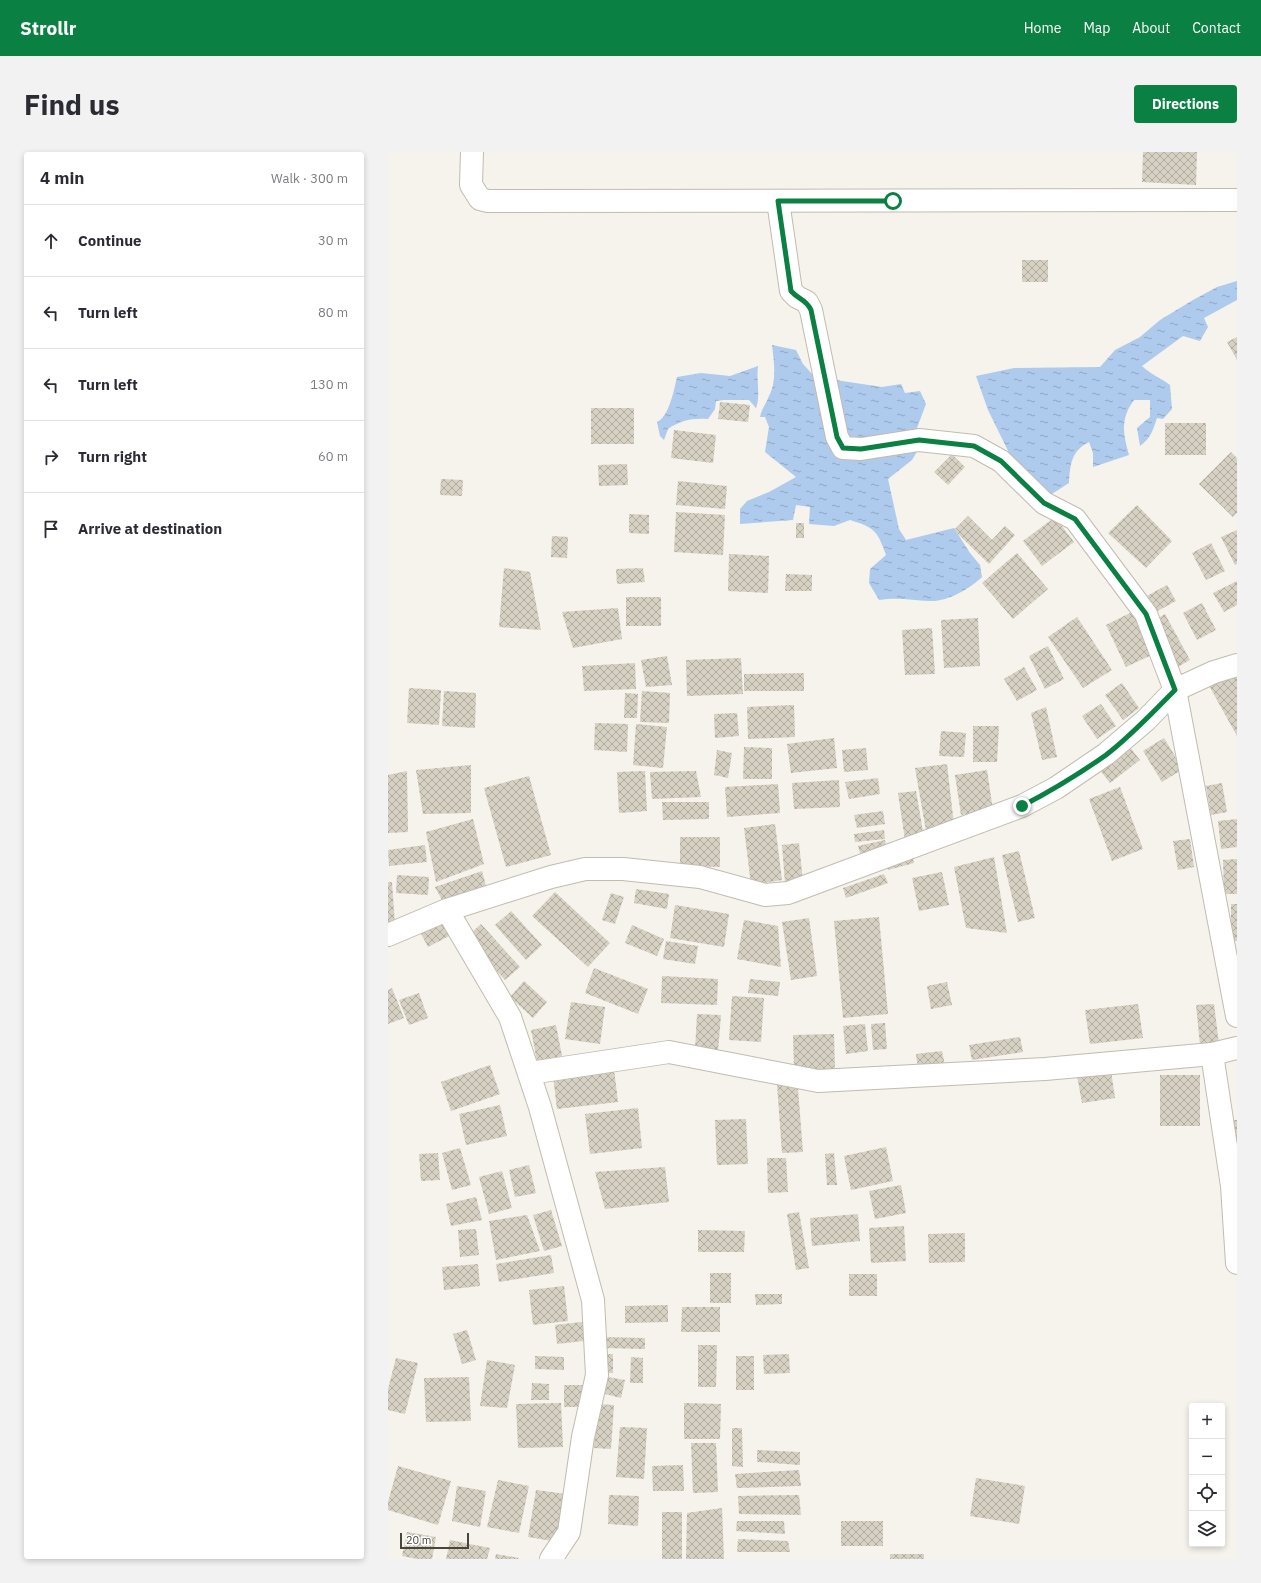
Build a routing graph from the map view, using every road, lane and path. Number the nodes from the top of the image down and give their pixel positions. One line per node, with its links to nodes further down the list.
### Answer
1 (472, 152): 3 (street)
2 (1237, 200): 3 (street)
3 (778, 201): 5 (street)
4 (1237, 664): 5 (street)
5 (1175, 690): 6 (street); 8 (street)
6 (447, 910): 7 (street); 11 (street)
7 (388, 935)
8 (1237, 1016)
9 (1237, 1048): 10 (street)
10 (1212, 1054): 11 (street); 12 (street)
11 (530, 1073): 13 (street)
12 (1237, 1263)
13 (550, 1559)

